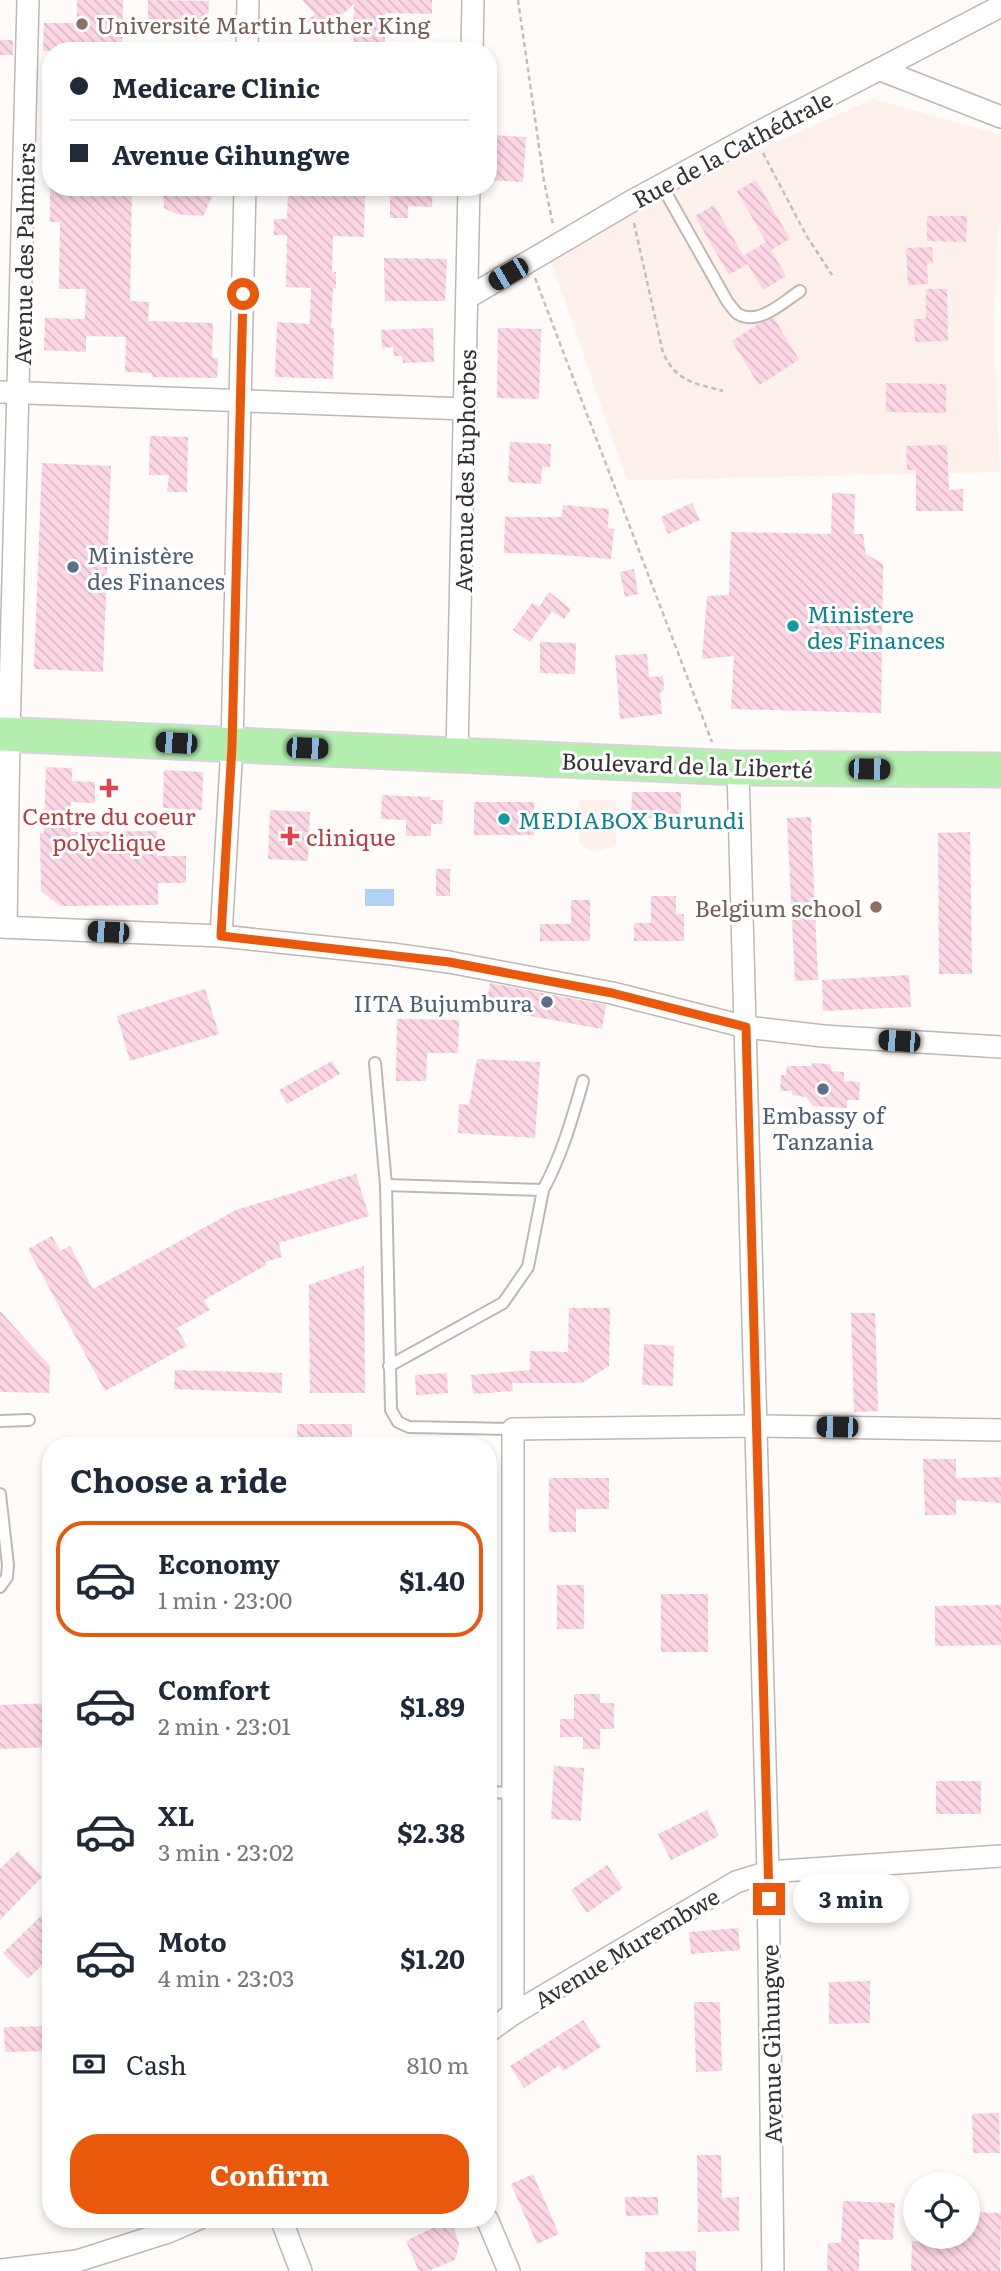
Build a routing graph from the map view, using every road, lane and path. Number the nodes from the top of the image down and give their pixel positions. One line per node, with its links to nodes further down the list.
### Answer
1 (29, 0): 21 (street, Avenue des Palmiers)
2 (248, 0): 6 (street)
3 (473, 0): 7 (street)
4 (518, 0): 15 (path)
5 (1001, 6): 8 (street, Rue de la Cathédrale)
6 (247, 42)
7 (472, 42)
8 (881, 70): 9 (street); 10 (street, Rue de la Cathédrale)
9 (1001, 117)
10 (757, 133): 11 (street, Rue de la Cathédrale); 17 (path)
11 (662, 186): 14 (street, Rue de la Cathédrale); 18 (lane)
12 (245, 196): 22 (street)
13 (469, 196): 19 (street, Avenue des Euphorbes)
14 (630, 202): 15 (street, Rue de la Cathédrale); 20 (path)
15 (558, 246): 16 (street, Rue de la Cathédrale)
16 (529, 261): 19 (street, Rue de la Cathédrale); 27 (path)
17 (832, 275)
18 (800, 291)
19 (467, 298): 23 (street, Avenue des Euphorbes)
20 (723, 391)
21 (10, 392): 22 (street); 24 (street, Avenue des Palmiers)
22 (241, 400): 23 (street); 25 (street)
23 (466, 409): 26 (street, Avenue des Euphorbes)
24 (4, 734): 25 (highway); 29 (street, Avenue des Palmiers)
25 (232, 746): 26 (highway); 30 (street)
26 (457, 754): 27 (highway, Boulevard de la Liberté)
27 (730, 767): 28 (highway, Boulevard de la Liberté); 31 (street, Avenue Gihungwe)
28 (1001, 770)
29 (3, 927): 30 (street)
30 (221, 936): 31 (street)
31 (746, 1027): 32 (street); 40 (street, Avenue Gihungwe)
32 (1001, 1047)
33 (375, 1063): 35 (lane)
34 (583, 1081): 36 (lane)
35 (386, 1185): 36 (lane); 37 (lane)
36 (543, 1190): 37 (lane)
37 (388, 1366): 41 (lane)
38 (29, 1420): 39 (lane)
39 (0, 1421)
40 (755, 1426): 41 (street); 42 (street); 48 (street, Avenue Gihungwe)
41 (513, 1429): 46 (street)
42 (1001, 1430)
43 (0, 1494): 44 (lane)
44 (0, 1587)
45 (497, 1792): 46 (lane)
46 (512, 1793): 49 (street)
47 (1001, 1856): 48 (street, Avenue Murembwe)
48 (768, 1872): 49 (street, Avenue Murembwe); 57 (street, Avenue Gihungwe)
49 (513, 2014): 50 (street, Avenue Murembwe)
50 (497, 2026)
51 (177, 2228): 54 (street)
52 (284, 2228): 55 (street)
53 (491, 2228): 56 (street)
54 (0, 2270)
55 (301, 2271)
56 (509, 2271)
57 (773, 2271)

